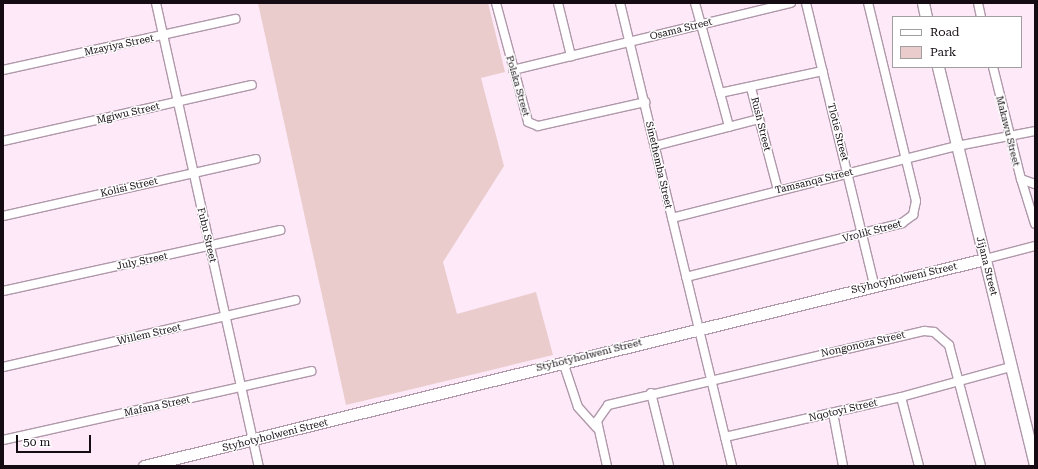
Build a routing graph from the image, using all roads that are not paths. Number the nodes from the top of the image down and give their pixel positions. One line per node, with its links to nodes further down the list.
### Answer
1 (156, 3): 15 (street, Fubu Street)
2 (496, 3): 21 (street, Polska Street)
3 (558, 3): 17 (street)
4 (620, 3): 16 (street, Sinethemba Street)
5 (696, 3): 14 (street)
6 (791, 3): 14 (street, Osama Street)
7 (806, 3): 22 (street, Tlotie Street)
8 (868, 3): 35 (street, Vrolik Street)
9 (923, 3): 11 (street)
10 (978, 3): 12 (street)
11 (926, 16)
12 (981, 16)
13 (235, 19): 15 (street, Mzayiya Street)
14 (701, 24): 16 (street, Osama Street); 25 (street)
15 (163, 35): 20 (street, Mzayiya Street); 26 (street, Fubu Street)
16 (630, 42): 17 (street, Osama Street); 27 (street, Sinethemba Street)
17 (571, 56): 21 (street, Osama Street)
18 (938, 68): 34 (street, Jijana Street)
19 (993, 68): 31 (street, Makawu Street)
20 (3, 70)
21 (513, 70): 27 (street, Polska Street)
22 (823, 71): 24 (street); 38 (street, Tlotie Street)
23 (252, 85): 26 (street, Mgiwu Street)
24 (751, 88): 25 (street, Rush Street); 28 (street, Rush Street)
25 (720, 93): 29 (street)
26 (178, 102): 32 (street, Mgiwu Street); 37 (street, Fubu Street)
27 (645, 102): 33 (street, Sinethemba Street)
28 (759, 119): 29 (street); 41 (street, Rush Street)
29 (729, 127): 33 (street)
30 (1035, 131): 31 (street, Tamsanqa Street)
31 (1009, 137): 34 (street, Tamsanqa Street); 39 (street, Makawu Street)
32 (3, 142)
33 (654, 146): 43 (street, Sinethemba Street)
34 (957, 146): 35 (street, Tamsanqa Street); 49 (street, Jijana Street)
35 (905, 158): 38 (street, Tamsanqa Street); 46 (street, Vrolik Street)
36 (256, 159): 37 (street, Kolisi Street)
37 (193, 173): 42 (street, Kolisi Street); 47 (street, Fubu Street)
38 (848, 173): 41 (street, Tamsanqa Street); 46 (street, Tlotie Street)
39 (1021, 179): 40 (street, Makawu Street); 44 (street)
40 (1035, 184)
41 (778, 190): 43 (street, Tamsanqa Street)
42 (3, 216)
43 (672, 218): 50 (street, Sinethemba Street)
44 (1035, 224)
45 (280, 230): 47 (street, July Street)
46 (861, 234): 50 (street, Vrolik Street); 51 (street, Tlotie Street)
47 (209, 246): 52 (street, July Street); 54 (street, Fubu Street)
48 (1035, 246): 49 (street, Styhotyholweni Street)
49 (985, 259): 51 (street, Styhotyholweni Street); 58 (street, Jijana Street)
50 (686, 277): 55 (street, Sinethemba Street)
51 (874, 285): 55 (street, Styhotyholweni Street)
52 (3, 291)
53 (295, 300): 54 (street, Willem Street)
54 (226, 316): 57 (street, Willem Street); 62 (street, Fubu Street)
55 (699, 328): 56 (street, Styhotyholweni Street); 60 (street, Sinethemba Street)
56 (563, 362): 66 (street); 69 (street, Styhotyholweni Street)
57 (3, 367)
58 (1011, 367): 61 (street, Nqotoyi Street); 78 (street, Jijana Street)
59 (311, 371): 62 (street, Mafana Street)
60 (712, 379): 61 (street, Nongonoza Street); 63 (street, Nongonoza Street); 67 (street, Sinethemba Street)
61 (961, 382): 64 (street, Nqotoyi Street); 77 (street, Nongonoza Street)
62 (242, 387): 68 (street, Mafana Street); 69 (street, Fubu Street)
63 (651, 393): 66 (street, Nongonoza Street); 73 (street)
64 (901, 397): 65 (street, Nqotoyi Street); 76 (street)
65 (833, 413): 67 (street, Nqotoyi Street); 75 (street)
66 (597, 428): 72 (street)
67 (725, 437): 74 (street, Sinethemba Street)
68 (3, 440)
69 (253, 441): 70 (street, Styhotyholweni Street); 71 (street, Fubu Street)
70 (144, 466)
71 (259, 466)
72 (607, 466)
73 (669, 466)
74 (732, 466)
75 (843, 466)
76 (919, 466)
77 (981, 466)
78 (1035, 466)

